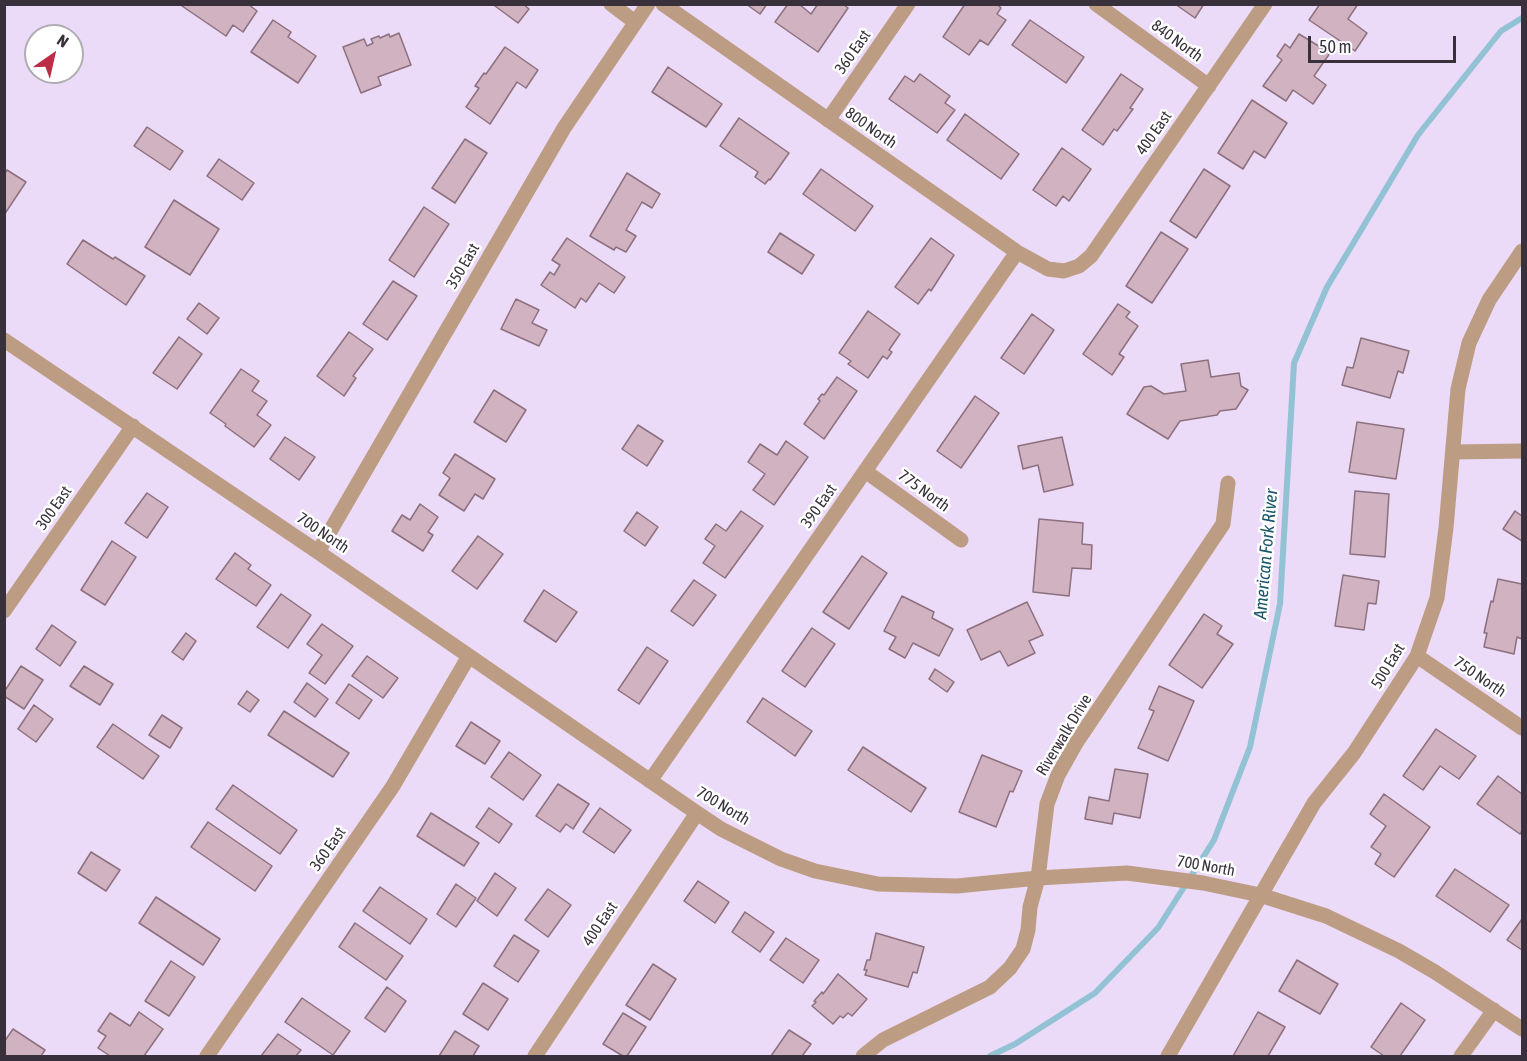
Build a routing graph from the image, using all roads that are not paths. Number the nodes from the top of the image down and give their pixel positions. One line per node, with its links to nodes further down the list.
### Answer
1 (610, 4): 7 (street)
2 (648, 4): 7 (street, 350 East)
3 (663, 4): 9 (street, 800 North)
4 (908, 4): 9 (street, 360 East)
5 (1096, 4): 8 (street, 840 North)
6 (1265, 4): 8 (street, 400 East)
7 (635, 22): 20 (street, 350 East)
8 (1209, 86): 12 (street, 400 East)
9 (828, 120): 11 (street, 800 North)
10 (1522, 251): 16 (street, 500 East)
11 (1017, 252): 12 (street, 800 North); 17 (street, 390 East)
12 (1064, 271)
13 (4, 340): 14 (street, 700 North)
14 (133, 426): 20 (street, 700 North); 21 (street, 300 East)
15 (1522, 451): 16 (street)
16 (1453, 452): 23 (street, 500 East)
17 (865, 471): 19 (street, 775 North); 25 (street, 390 East)
18 (1228, 483): 27 (street, Riverwalk Drive)
19 (962, 540)
20 (318, 552): 22 (street, 700 North)
21 (4, 611)
22 (469, 656): 25 (street, 700 North); 31 (street, 360 East)
23 (1417, 656): 24 (street, 750 North); 28 (street, 500 East)
24 (1522, 728)
25 (650, 781): 26 (street, 700 North)
26 (697, 813): 27 (street, 700 North); 32 (street, 400 East)
27 (1038, 878): 28 (street, 700 North); 33 (street, Riverwalk Drive)
28 (1260, 895): 29 (street, 700 North); 34 (street, 500 East)
29 (1494, 1010): 30 (street, 700 North); 35 (street)
30 (1522, 1029)
31 (207, 1056)
32 (535, 1056)
33 (863, 1056)
34 (1168, 1056)
35 (1461, 1056)

